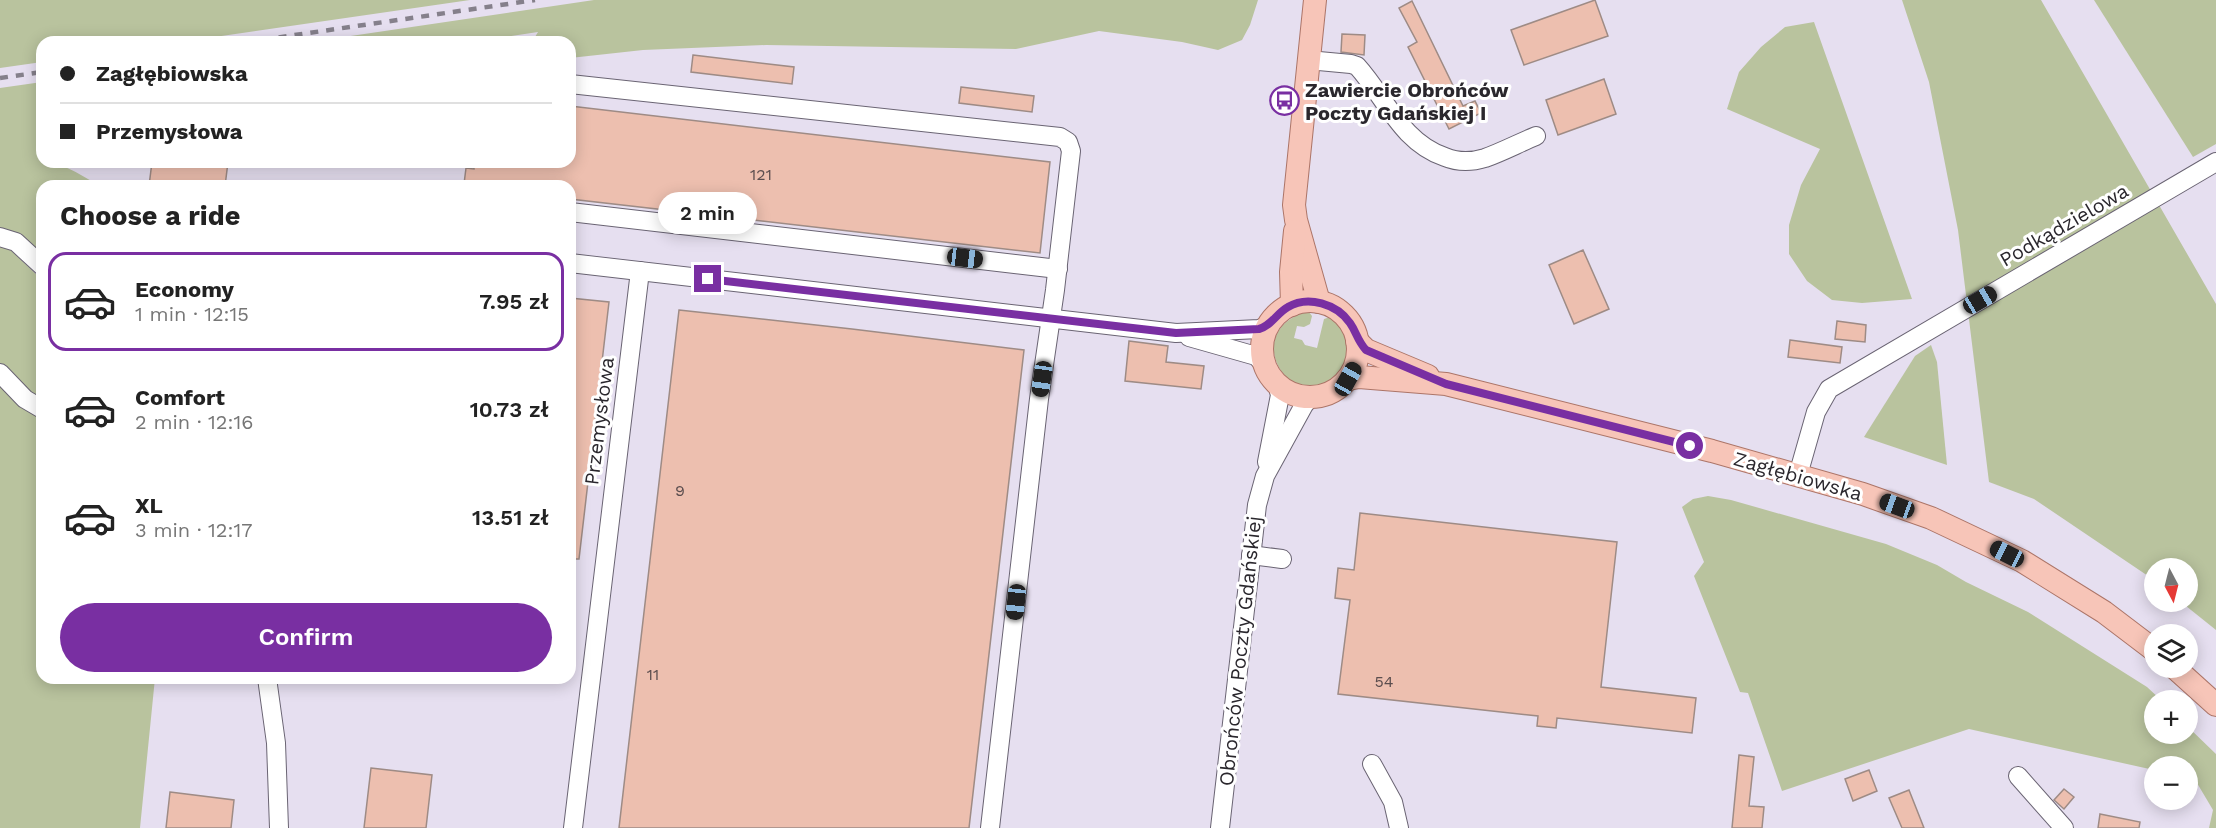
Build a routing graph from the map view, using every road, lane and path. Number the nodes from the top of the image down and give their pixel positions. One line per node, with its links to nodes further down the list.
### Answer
1 (1316, 0): 2 (main road)
2 (1308, 60): 4 (street); 7 (main road)
3 (576, 85): 11 (street)
4 (1536, 136)
5 (2216, 162): 26 (street, Podkądzielowa)
6 (576, 213): 11 (street)
7 (1296, 220): 13 (main road); 14 (main road)
8 (0, 237): 9 (street)
9 (36, 260)
10 (576, 264): 12 (street)
11 (1058, 268): 15 (street)
12 (640, 271): 15 (street); 37 (street, Przemysłowa)
13 (1319, 302): 14 (main road); 18 (main road)
14 (1292, 304): 16 (main road)
15 (1050, 320): 17 (street); 38 (street)
16 (1269, 325): 17 (street); 19 (main road)
17 (1176, 333): 19 (street)
18 (1357, 341): 21 (main road); 23 (main road, Zagłębiowska)
19 (1264, 364): 22 (main road)
20 (0, 372): 25 (street)
21 (1348, 379): 23 (main road, Zagłębiowska); 24 (main road)
22 (1277, 384): 24 (main road); 27 (street, Obrońców Poczty Gdańskiej)
23 (1446, 384): 26 (main road, Zagłębiowska)
24 (1315, 397): 27 (street, Obrońców Poczty Gdańskiej)
25 (36, 405)
26 (1798, 475): 30 (main road, Zagłębiowska)
27 (1265, 476): 28 (street, Obrońców Poczty Gdańskiej)
28 (1251, 555): 29 (street); 39 (street, Obrońców Poczty Gdańskiej)
29 (1282, 559)
30 (2144, 642)
31 (2186, 678): 33 (main road)
32 (268, 684): 36 (street)
33 (2216, 705)
34 (1372, 764): 40 (street)
35 (2018, 776): 41 (street)
36 (279, 828)
37 (573, 828)
38 (990, 828)
39 (1220, 828)
40 (1399, 828)
41 (2064, 828)

